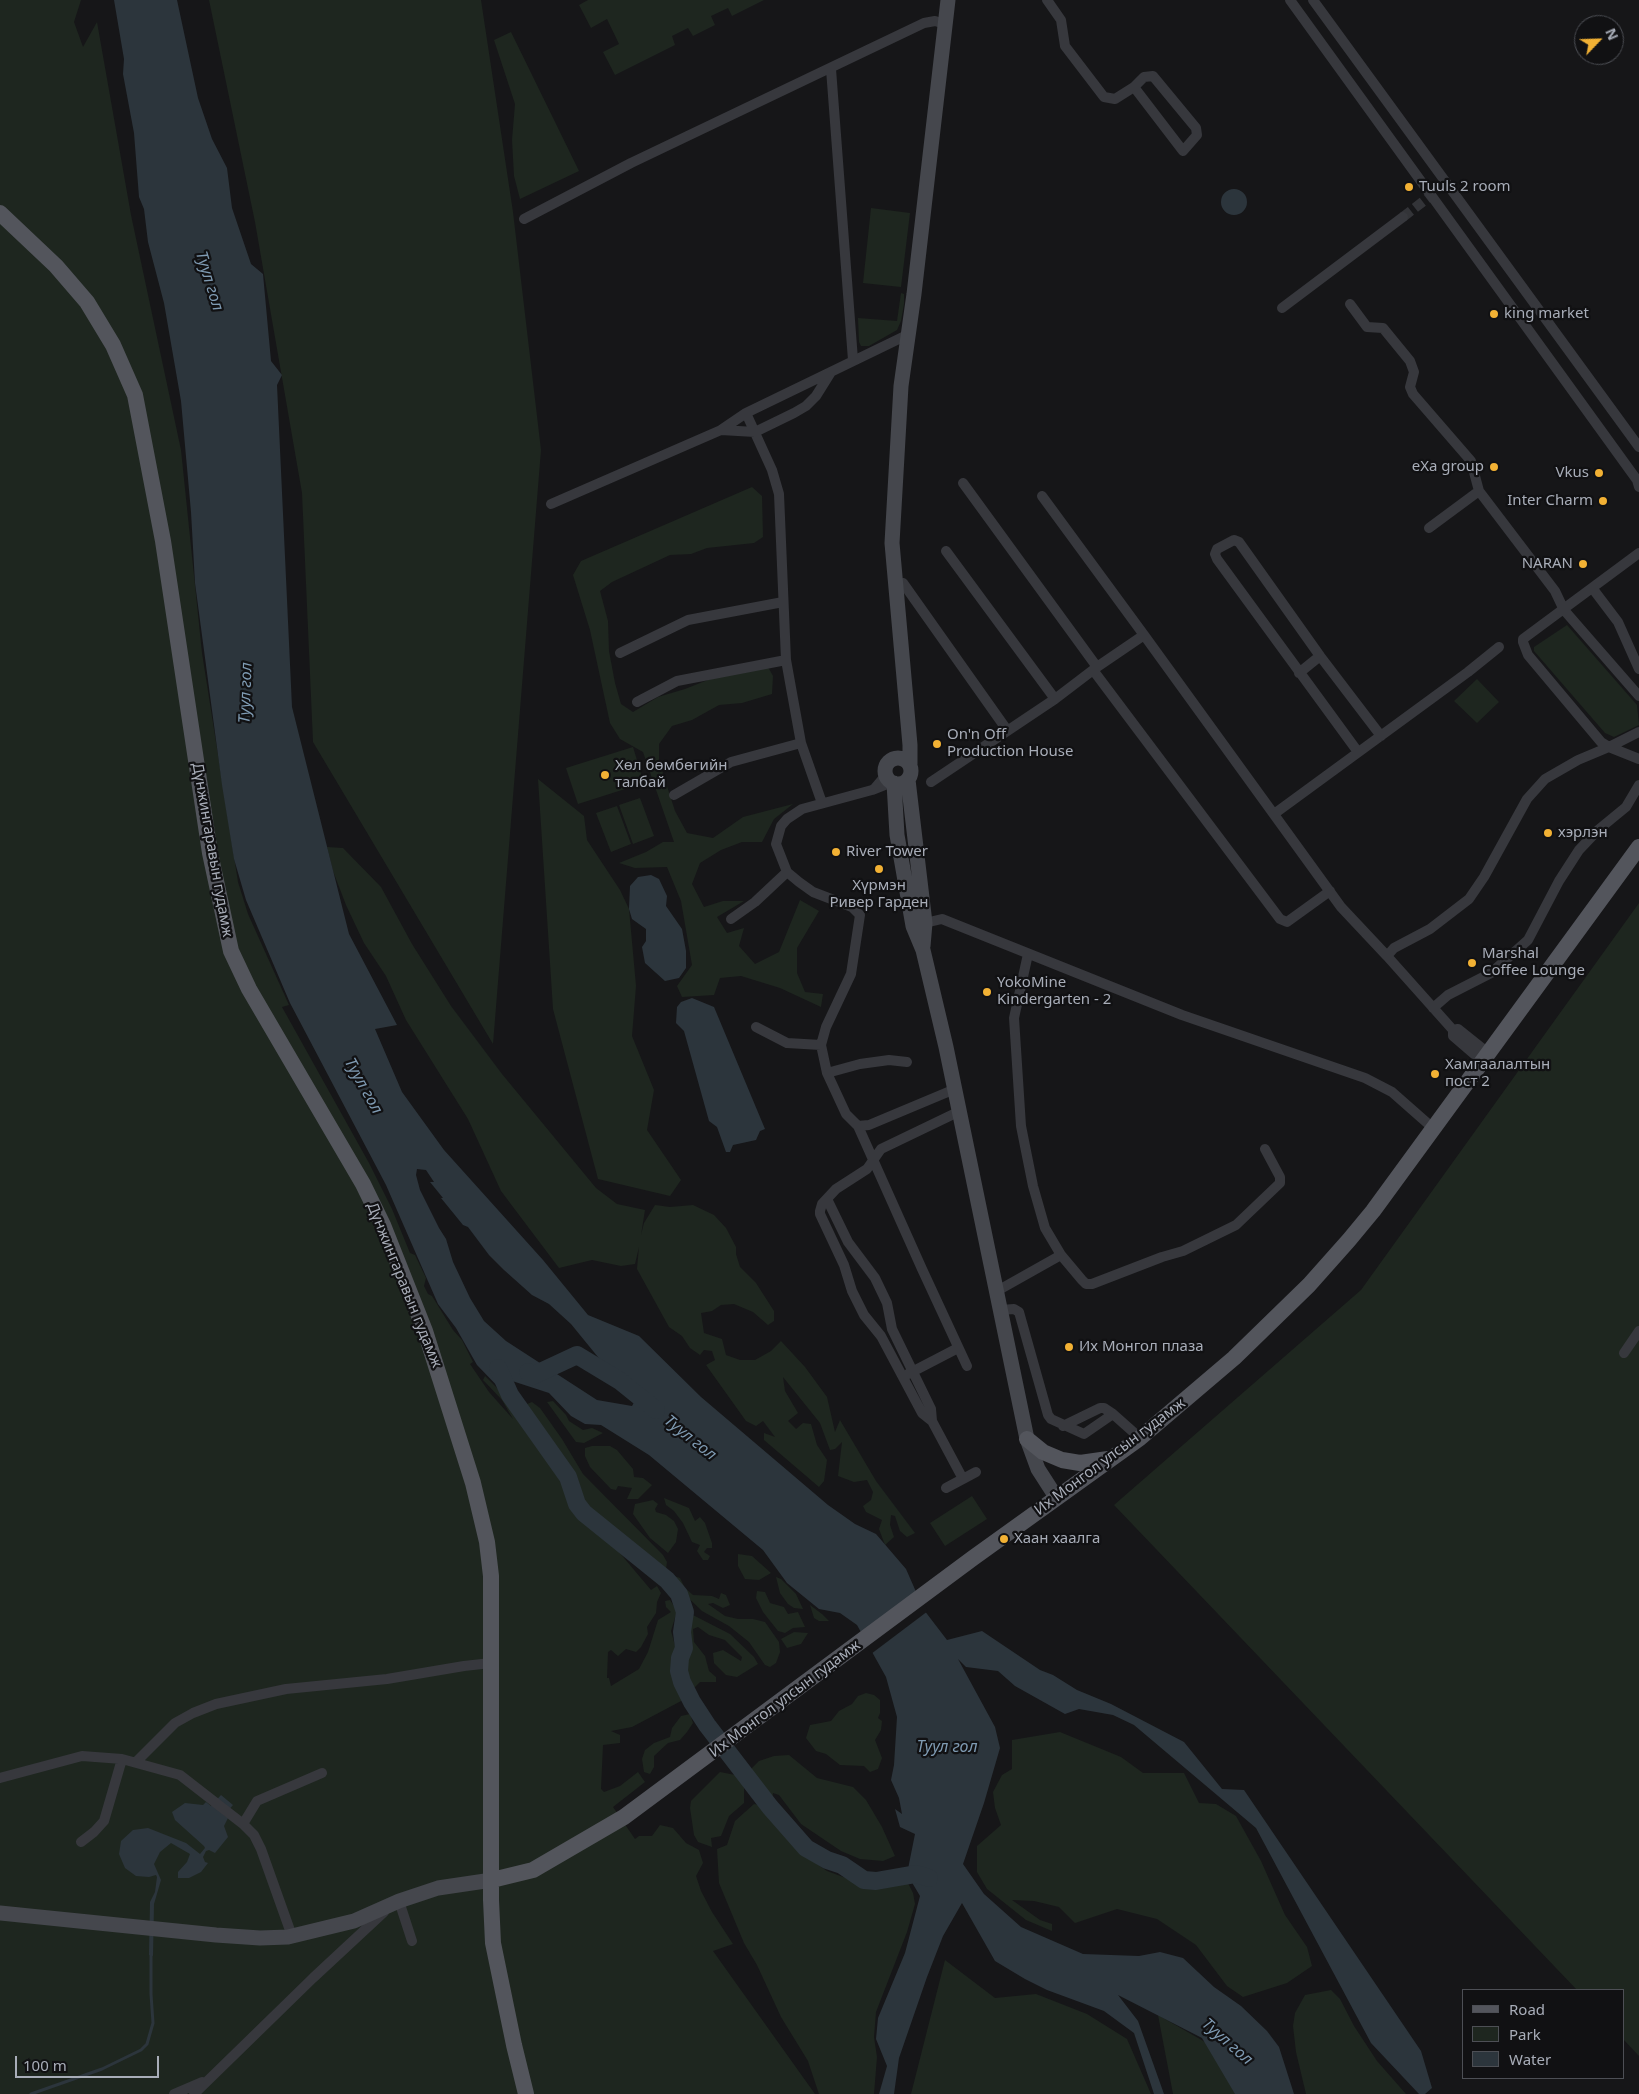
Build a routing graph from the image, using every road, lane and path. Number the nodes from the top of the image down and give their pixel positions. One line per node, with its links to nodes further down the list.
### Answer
1 (948, 0): 5 (street)
2 (1290, 0): 9 (street)
3 (1317, 1): 8 (street)
4 (1052, 2): 7 (street)
5 (945, 24): 6 (street); 15 (street)
6 (831, 69): 12 (street); 16 (street)
7 (1134, 87): 7 (street)
8 (1447, 184): 9 (street); 21 (street)
9 (1431, 196): 23 (street)
10 (0, 213): 99 (main road, Дүнжингаравын гудамж)
11 (1403, 217): 14 (street)
12 (524, 219)
13 (1350, 304): 24 (street)
14 (1282, 308)
15 (907, 335): 16 (street); 52 (street)
16 (853, 360): 17 (street)
17 (831, 372): 18 (street); 20 (street)
18 (746, 413): 19 (street); 20 (street)
19 (720, 430): 20 (street); 26 (street)
20 (755, 432): 32 (street)
21 (1639, 447)
22 (963, 483): 39 (street)
23 (1639, 487)
24 (1479, 491): 27 (street); 33 (street)
25 (1042, 496): 34 (street)
26 (551, 504)
27 (1429, 528)
28 (946, 551): 43 (street)
29 (1639, 553): 31 (street)
30 (903, 583): 45 (street)
31 (1593, 588): 33 (street); 40 (street)
32 (783, 602): 36 (street); 38 (street)
33 (1564, 610): 42 (street); 49 (street)
34 (1144, 635): 39 (street); 58 (street)
35 (1498, 647): 47 (street)
36 (620, 653)
37 (1320, 656): 41 (street); 41 (street); 47 (street)
38 (786, 660): 44 (street); 48 (street)
39 (1095, 668): 43 (street); 61 (street)
40 (1639, 669)
41 (1299, 673): 50 (street)
42 (1639, 696)
43 (1055, 699): 45 (street)
44 (637, 702)
45 (1007, 730): 54 (street)
46 (1639, 732): 49 (street)
47 (1381, 736): 50 (street)
48 (801, 743): 56 (street); 57 (street)
49 (1609, 747): 51 (street); 66 (street)
50 (1358, 752): 58 (street)
51 (1639, 759)
52 (903, 761): 53 (street); 53 (street)
53 (895, 780): 57 (street); 63 (street); 64 (street)
54 (931, 782)
55 (1639, 785): 67 (street)
56 (674, 795)
57 (822, 803): 60 (street)
58 (1274, 814): 61 (street)
59 (1639, 847): 70 (main road, Их Монгол улсын гудамж)
60 (787, 872): 62 (street); 69 (street)
61 (1330, 891): 66 (street)
62 (731, 919)
63 (925, 923): 64 (street); 65 (street)
64 (923, 950): 73 (street)
65 (1028, 954): 76 (street); 80 (street)
66 (1387, 956): 67 (street)
67 (1433, 1008): 70 (street)
68 (756, 1027): 69 (street)
69 (821, 1046): 72 (street)
70 (1485, 1057): 76 (main road, Их Монгол улсын гудамж)
71 (907, 1062): 72 (street)
72 (827, 1073): 75 (street)
73 (956, 1089): 74 (street); 75 (street)
74 (960, 1111): 78 (street); 81 (street)
75 (858, 1126): 78 (street)
76 (1434, 1129): 93 (main road, Их Монгол улсын гудамж)
77 (1265, 1149): 80 (street)
78 (874, 1160): 79 (street); 84 (street)
79 (827, 1199): 87 (street); 88 (street)
80 (1061, 1255): 81 (street)
81 (997, 1291): 82 (street)
82 (1001, 1310): 91 (street); 92 (street)
83 (1639, 1330): 85 (street)
84 (958, 1348): 86 (street); 87 (street)
85 (1624, 1353)
86 (967, 1366)
87 (913, 1371): 88 (street); 90 (street)
88 (902, 1377): 90 (street)
89 (1113, 1414): 91 (street); 91 (street); 93 (street)
90 (932, 1421): 96 (street)
91 (1063, 1426)
92 (1027, 1438): 94 (main road); 98 (street)
93 (1140, 1438): 94 (main road, Их Монгол улсын гудамж)
94 (1111, 1459): 98 (main road, Их Монгол улсын гудамж)
95 (976, 1472): 96 (street)
96 (963, 1479): 97 (street)
97 (946, 1488)
98 (1056, 1497): 106 (main road, Их Монгол улсын гудамж)
99 (491, 1663): 101 (street); 106 (main road, Дүнжингаравын гудамж)
100 (122, 1759): 101 (street); 103 (street); 105 (street)
101 (136, 1762): 104 (street)
102 (322, 1773): 104 (street)
103 (0, 1778)
104 (243, 1824): 109 (street)
105 (81, 1842)
106 (492, 1880): 107 (street); 114 (main road)
107 (396, 1903): 109 (street); 110 (street); 111 (street)
108 (0, 1913): 109 (street)
109 (292, 1936)
110 (412, 1941)
111 (207, 2080): 112 (street); 113 (street)
112 (174, 2094)
113 (194, 2094)
114 (526, 2094)

